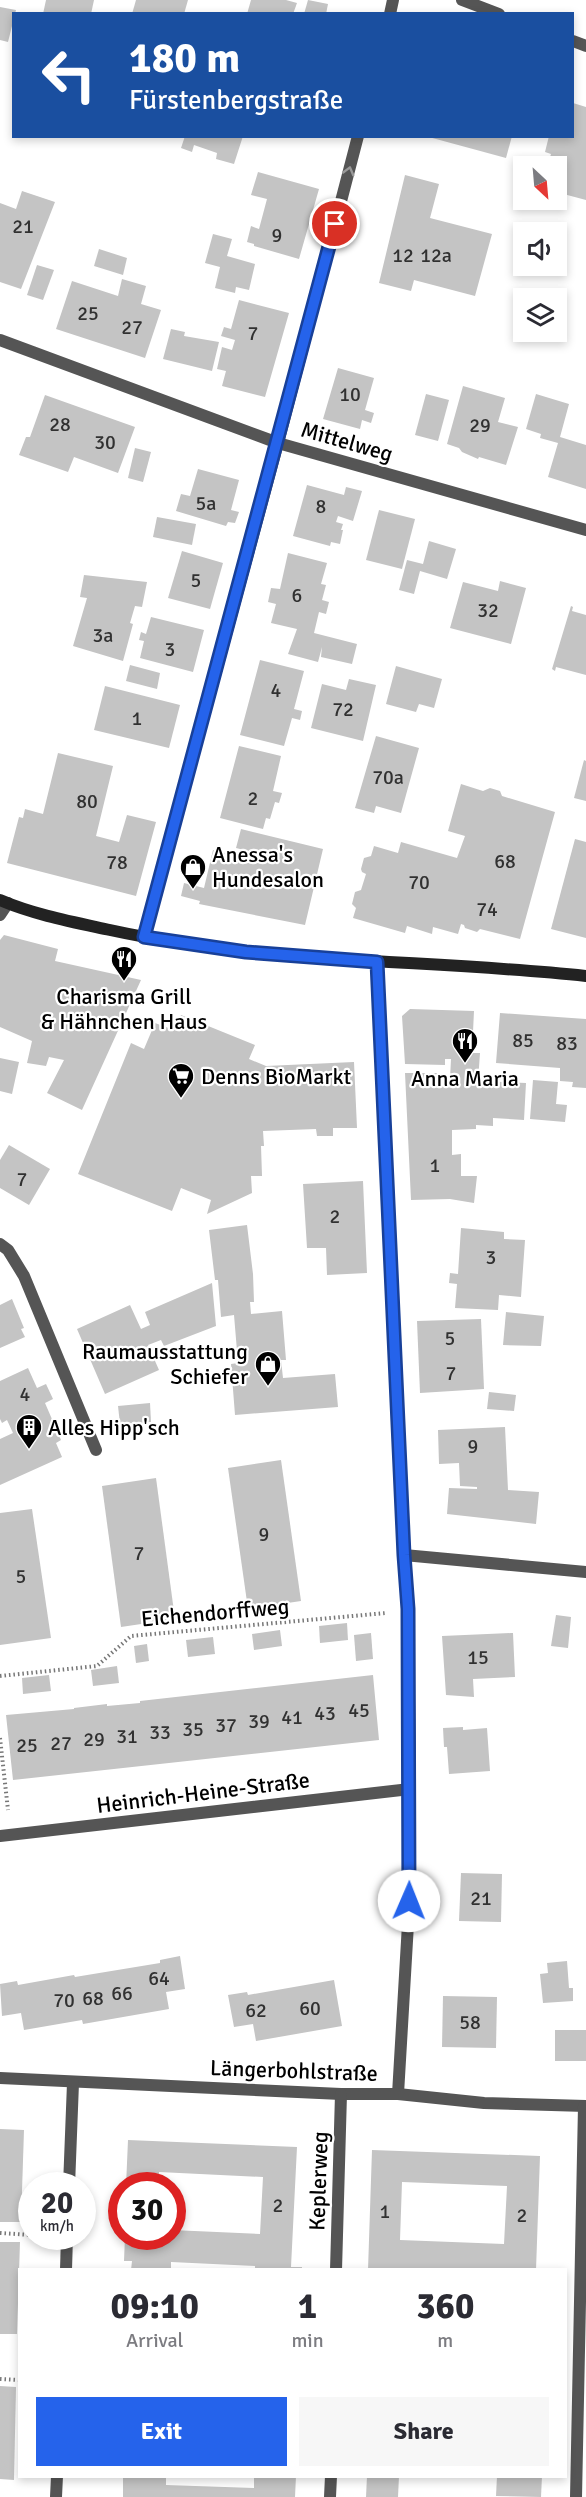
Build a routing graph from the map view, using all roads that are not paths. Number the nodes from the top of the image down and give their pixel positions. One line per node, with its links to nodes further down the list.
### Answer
1 (462, 0): 2 (street)
2 (494, 12)
3 (356, 138): 5 (street, one-way to 3)
4 (0, 340): 5 (street, Mittelweg)
5 (278, 443): 6 (street, Mittelweg); 9 (street)
6 (586, 530)
7 (4, 902): 8 (street); 9 (main road)
8 (0, 915)
9 (144, 937): 10 (main road)
10 (377, 962): 11 (main road); 14 (street)
11 (586, 976)
12 (0, 1244): 13 (street)
13 (96, 1450)
14 (404, 1555): 15 (street); 16 (street)
15 (586, 1572)
16 (410, 1789): 17 (street, Heinrich-Heine-Straße); 21 (street)
17 (5, 1836)
18 (0, 2078): 19 (street, Längerbohlstraße)
19 (74, 2083): 20 (street, Längerbohlstraße); 23 (street)
20 (341, 2094): 21 (street, Längerbohlstraße); 26 (street, Keplerweg)
21 (398, 2094): 22 (street, Längerbohlstraße)
22 (585, 2106): 31 (street)
23 (70, 2172)
24 (67, 2250): 25 (street)
25 (66, 2268)
26 (336, 2268)
27 (57, 2478): 29 (street)
28 (331, 2478): 30 (street)
29 (56, 2497)
30 (330, 2497)
31 (576, 2497)

